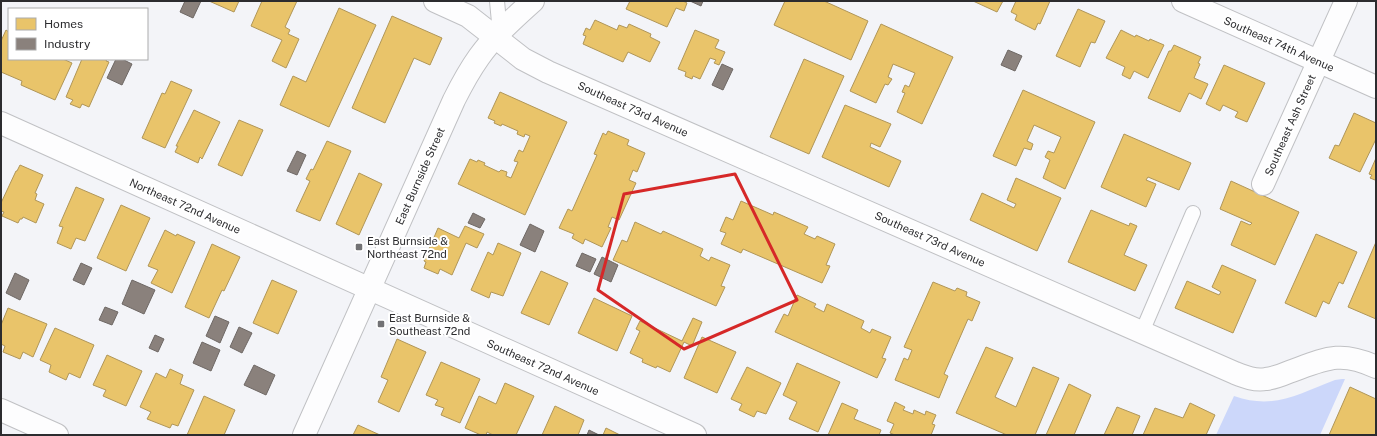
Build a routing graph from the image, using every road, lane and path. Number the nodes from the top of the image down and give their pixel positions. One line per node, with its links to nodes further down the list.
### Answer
1 (435, 1): 6 (street, Southeast 73rd Avenue)
2 (497, 1): 6 (lane)
3 (533, 1): 6 (street, East Burnside Street)
4 (1183, 1): 7 (street, Southeast 74th Avenue)
5 (1346, 1): 7 (street, Southeast Ash Street)
6 (498, 35): 12 (street, East Burnside Street); 13 (street, Southeast 73rd Avenue)
7 (1318, 61): 8 (street, Southeast 74th Avenue); 10 (street, Southeast Ash Street)
8 (1376, 87)
9 (1, 123): 12 (street, Northeast 72nd Avenue)
10 (1263, 184)
11 (1193, 213): 13 (lane)
12 (369, 289): 17 (street, East Burnside Street); 18 (street, Southeast 72nd Avenue)
13 (1142, 332): 14 (street, Southeast 73rd Avenue)
14 (1376, 367)
15 (1, 410): 16 (street)
16 (57, 435)
17 (304, 435)
18 (695, 435)

